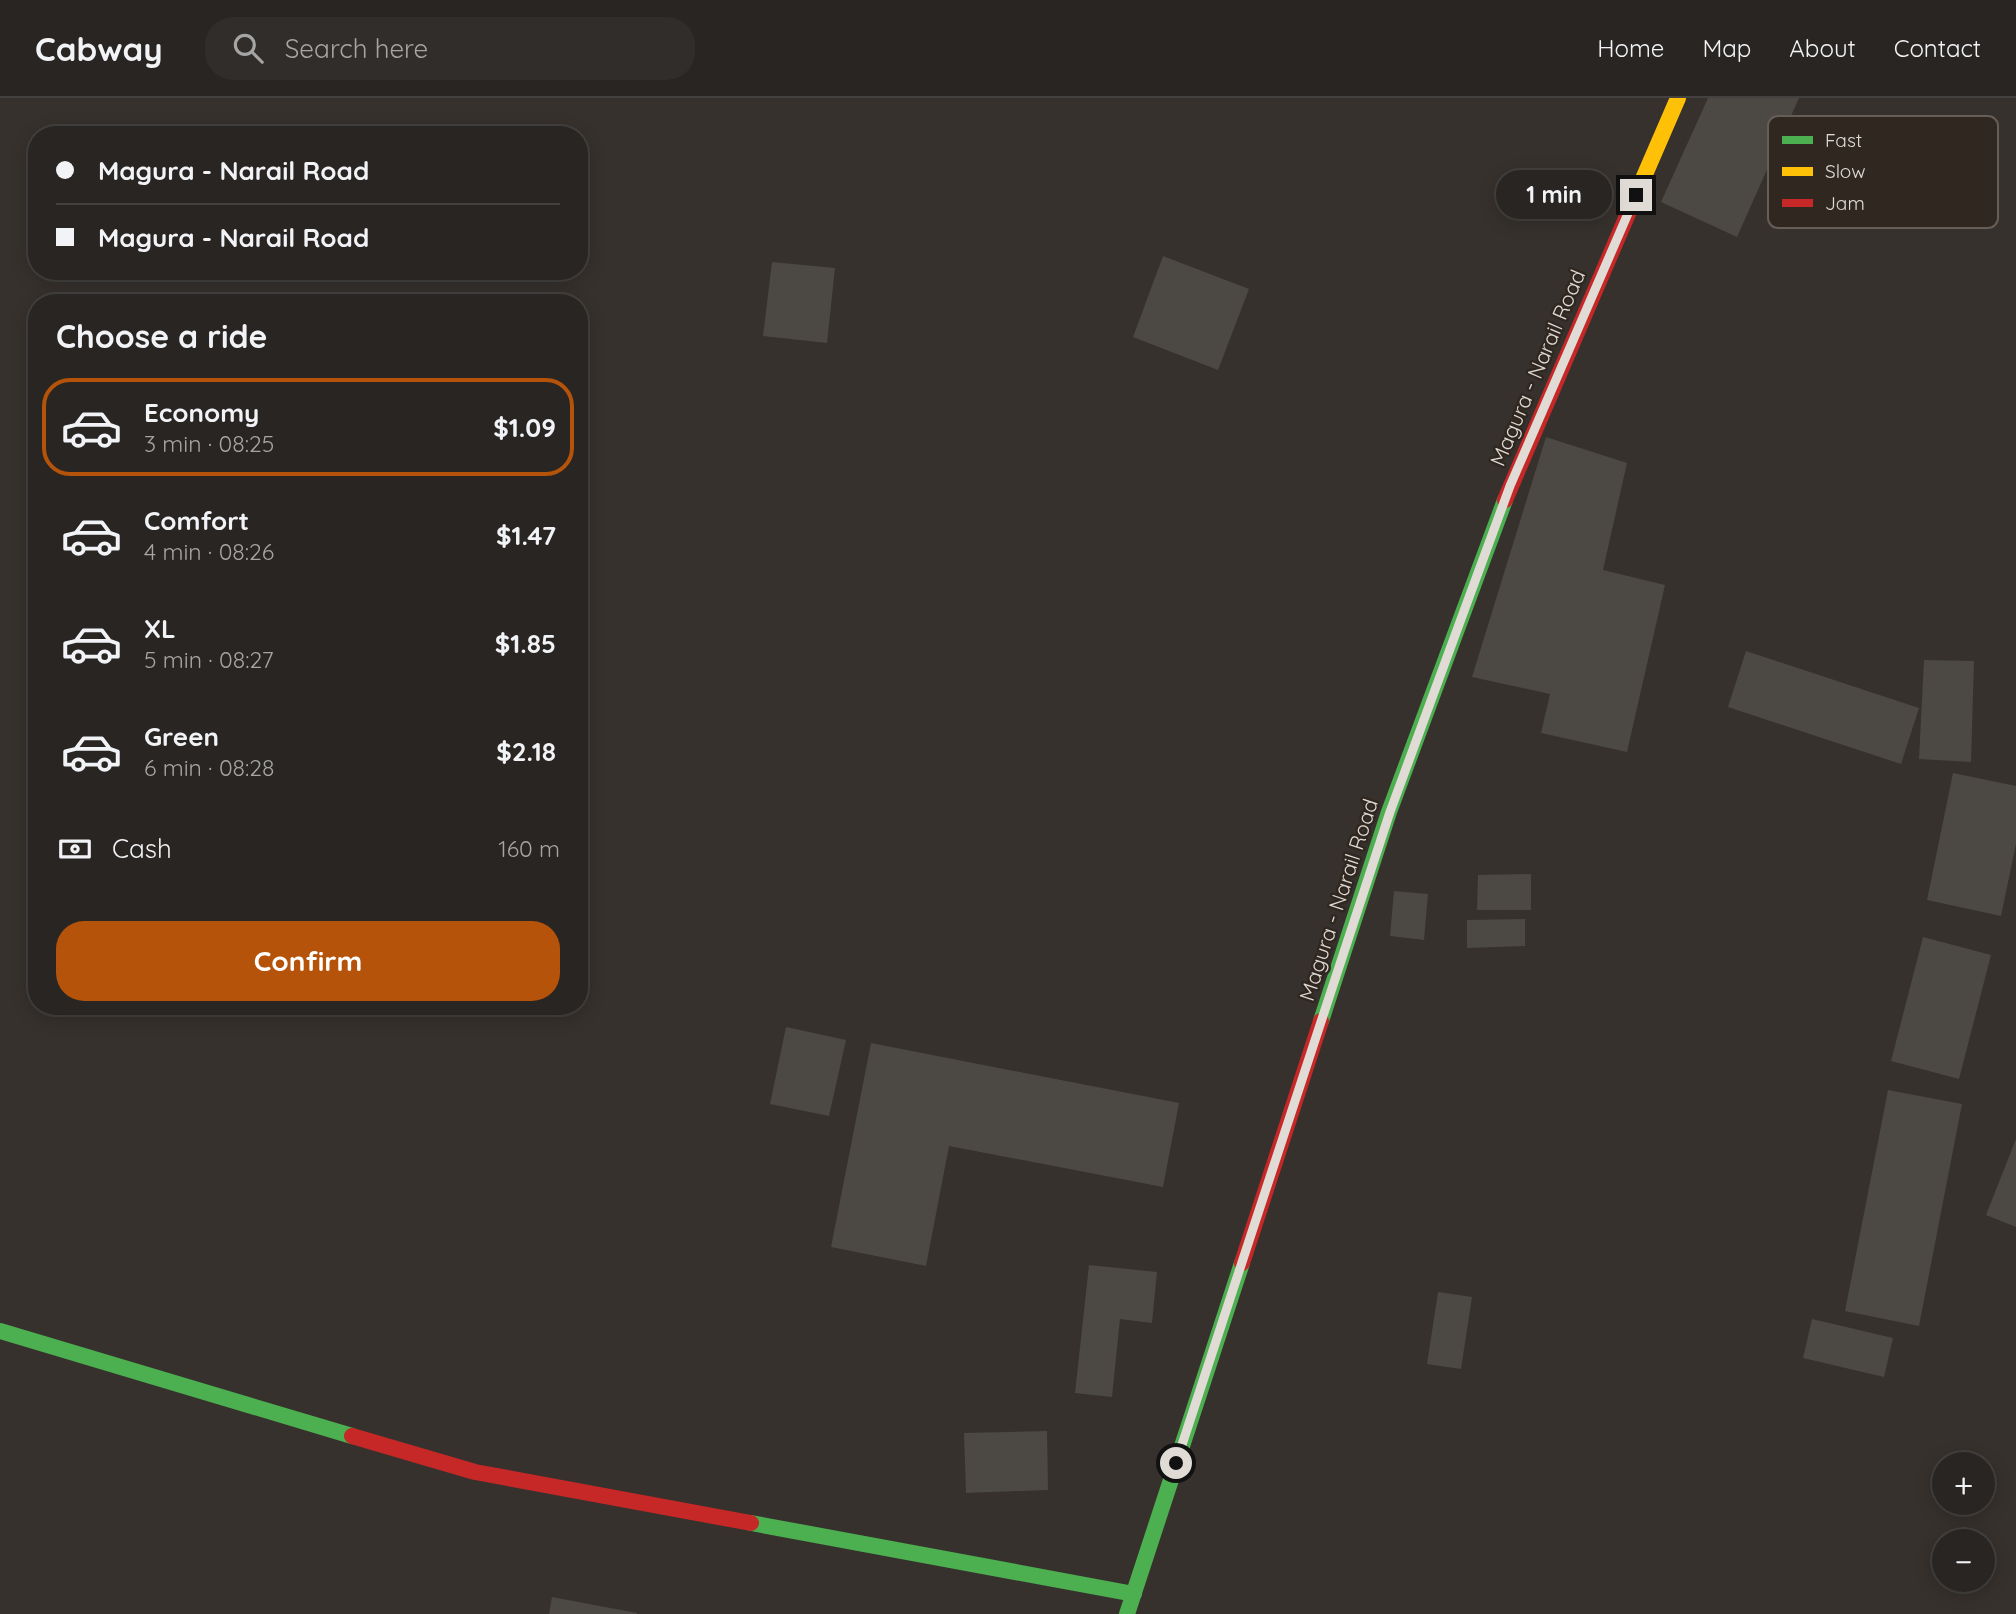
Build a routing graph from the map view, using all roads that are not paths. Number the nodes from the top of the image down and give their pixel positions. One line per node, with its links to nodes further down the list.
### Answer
1 (1678, 98): 3 (main road, Magura - Narail Road)
2 (0, 1331): 3 (main road)
3 (1133, 1594): 4 (main road, Magura - Narail Road)
4 (1127, 1614)

